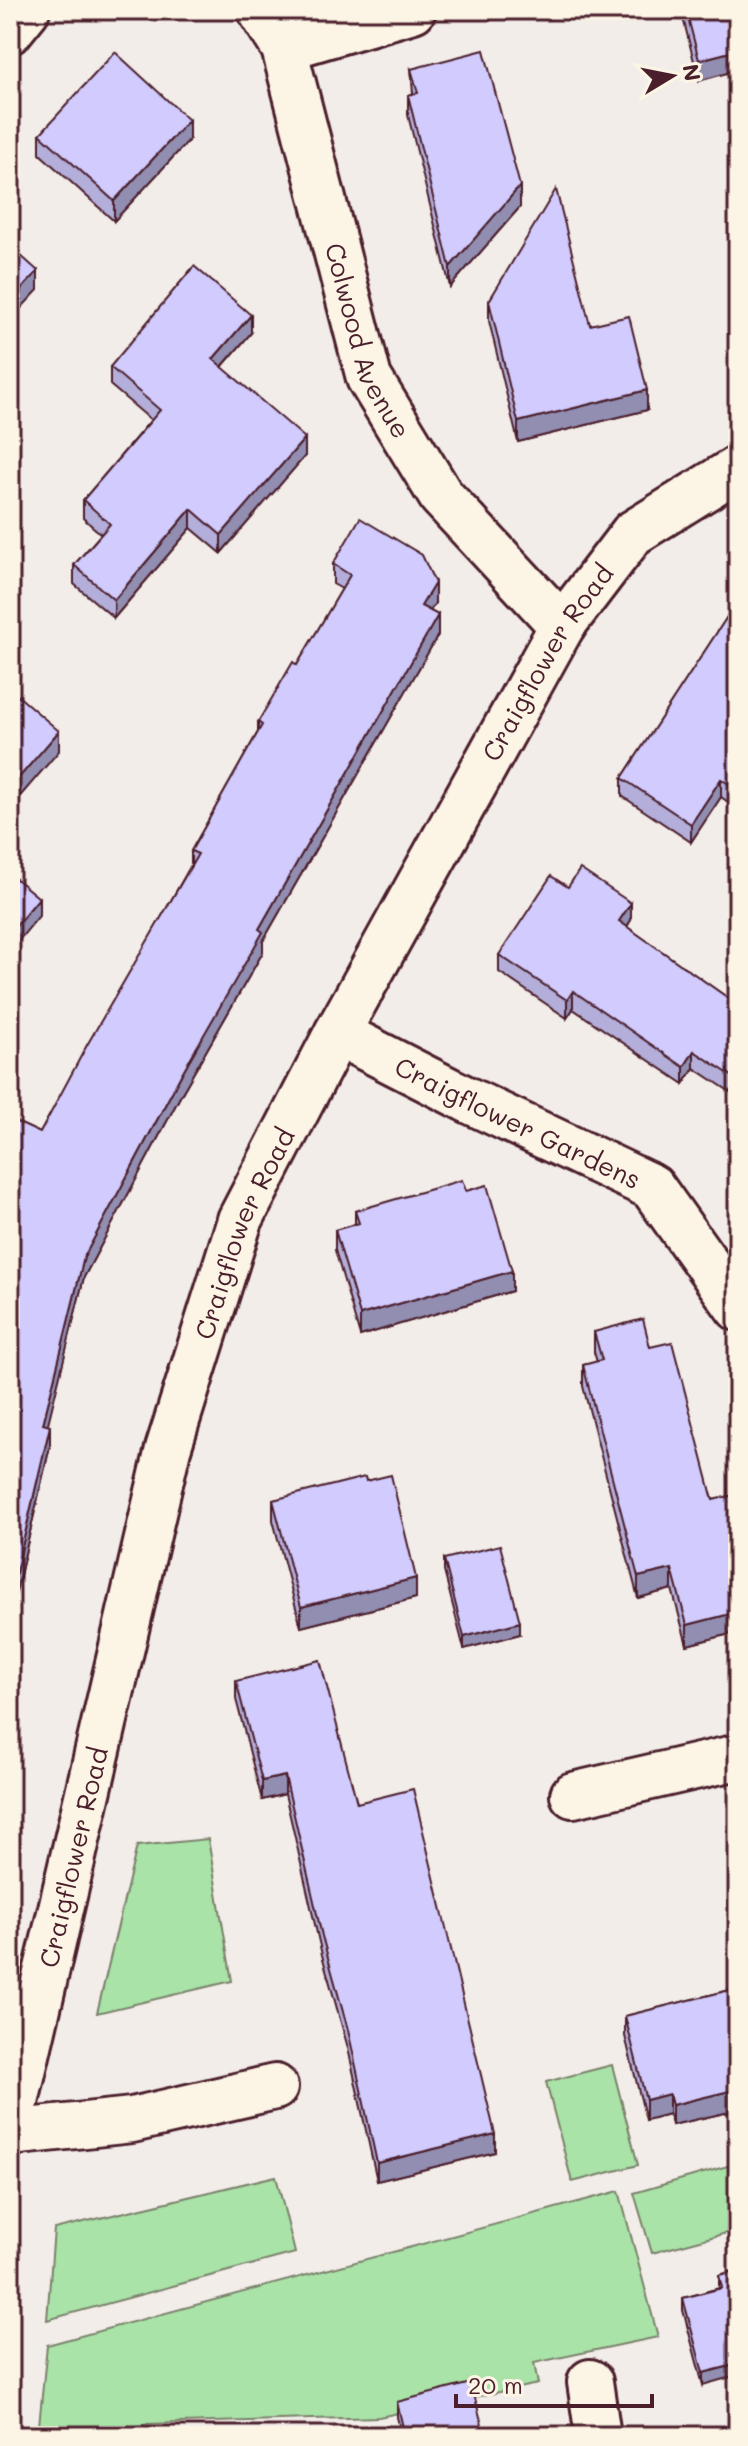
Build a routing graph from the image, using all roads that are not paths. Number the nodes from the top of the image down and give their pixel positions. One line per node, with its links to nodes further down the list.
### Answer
1 (27, 10): 4 (street)
2 (260, 10): 5 (street, Colwood Avenue)
3 (413, 10): 5 (street)
4 (10, 31)
5 (284, 48): 7 (street, Colwood Avenue)
6 (738, 468): 7 (street, Craigflower Road)
7 (562, 626): 8 (street, Craigflower Road)
8 (337, 1033): 9 (street, Craigflower Gardens); 13 (street, Craigflower Road)
9 (738, 1308)
10 (738, 1757): 11 (street)
11 (573, 1795)
12 (275, 2087): 13 (street)
13 (10, 2131)
14 (590, 2382): 15 (street)
15 (598, 2436)

